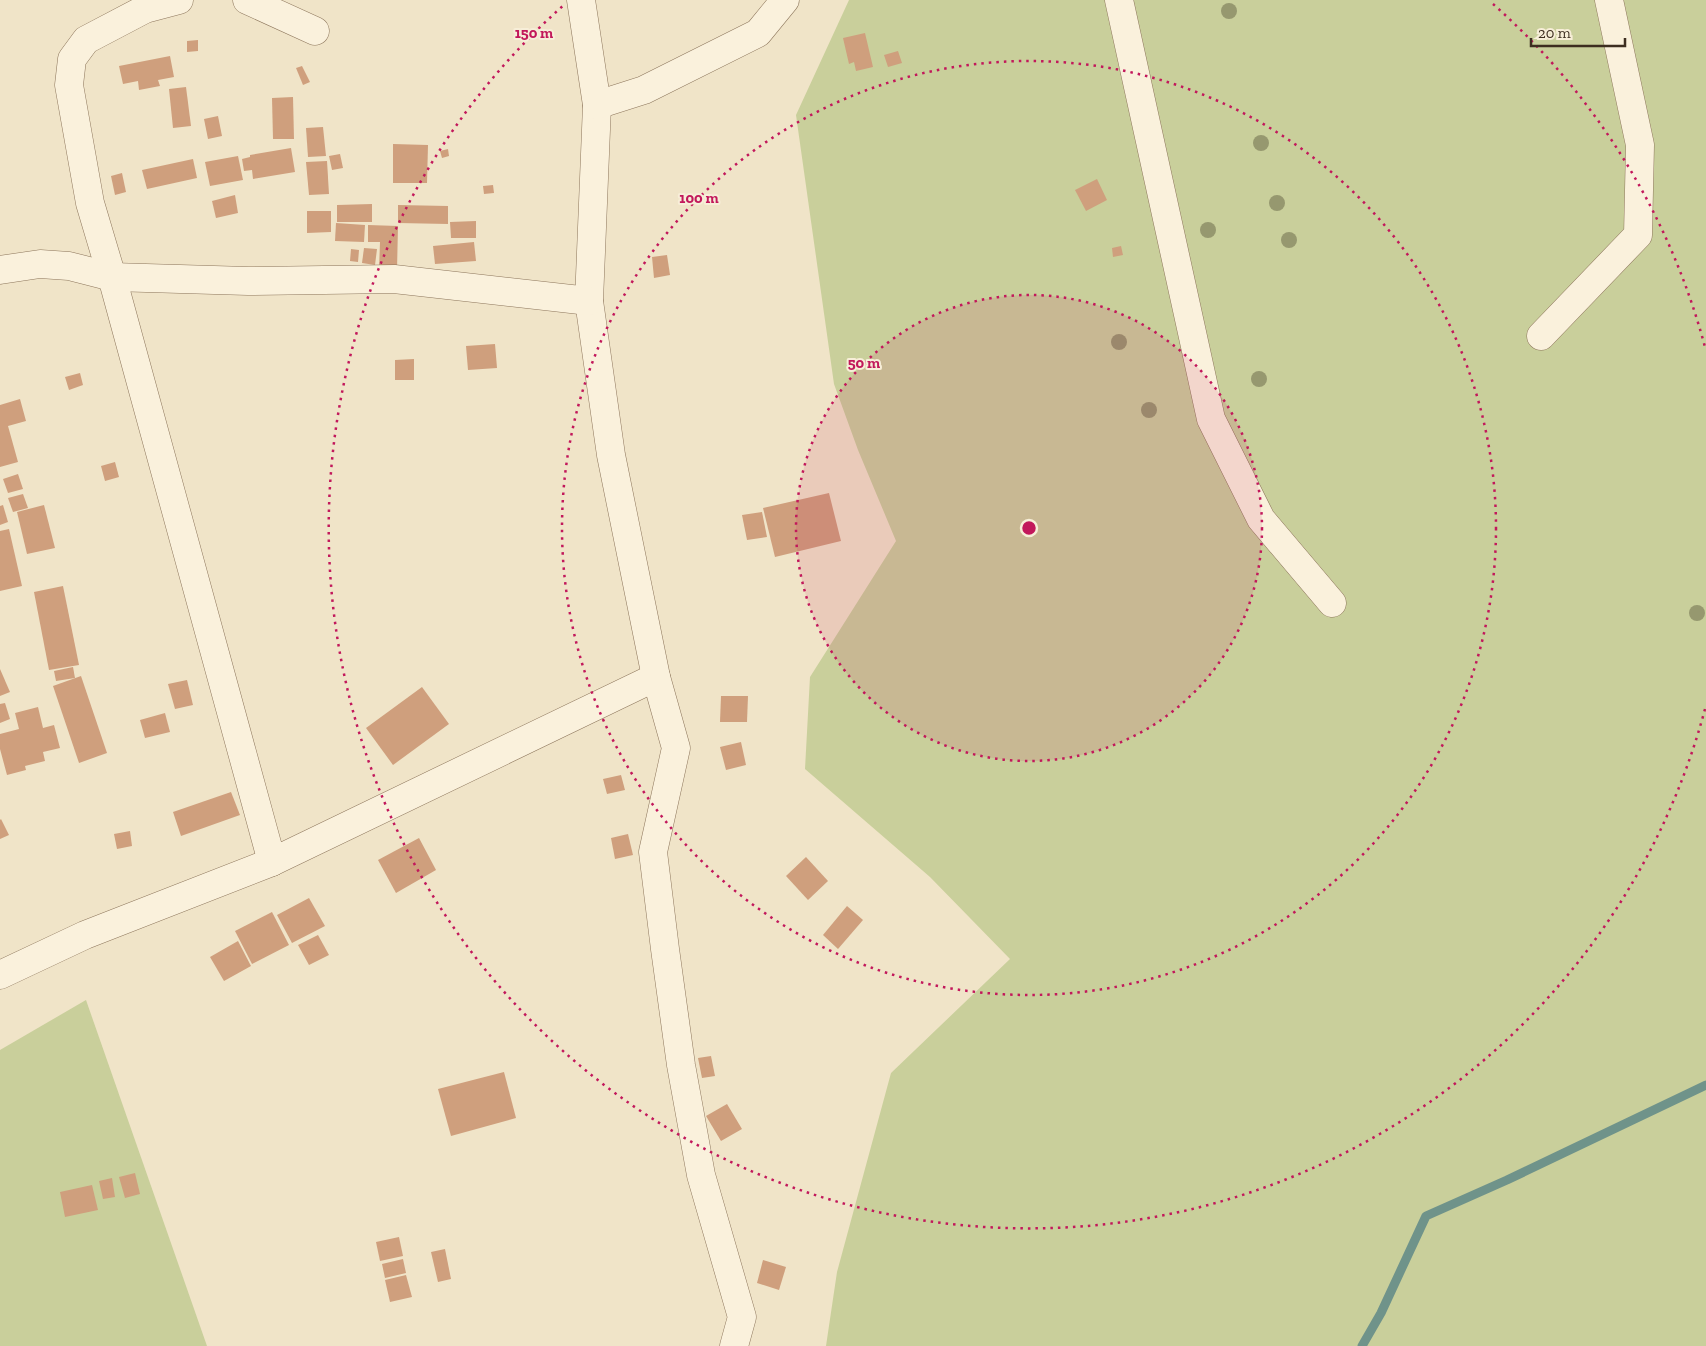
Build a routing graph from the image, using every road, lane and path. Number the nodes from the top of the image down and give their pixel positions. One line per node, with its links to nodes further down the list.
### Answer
1 (179, 0): 10 (street)
2 (246, 0): 7 (street)
3 (581, 0): 8 (street)
4 (785, 0): 8 (street)
5 (1119, 0): 13 (street)
6 (1609, 0): 12 (street)
7 (315, 31)
8 (597, 105): 11 (street)
9 (0, 270): 10 (street)
10 (112, 277): 11 (street); 15 (street)
11 (589, 301): 14 (street)
12 (1541, 336)
13 (1332, 603)
14 (656, 677): 15 (street); 17 (street)
15 (272, 862): 16 (street)
16 (0, 975)
17 (734, 1346)

